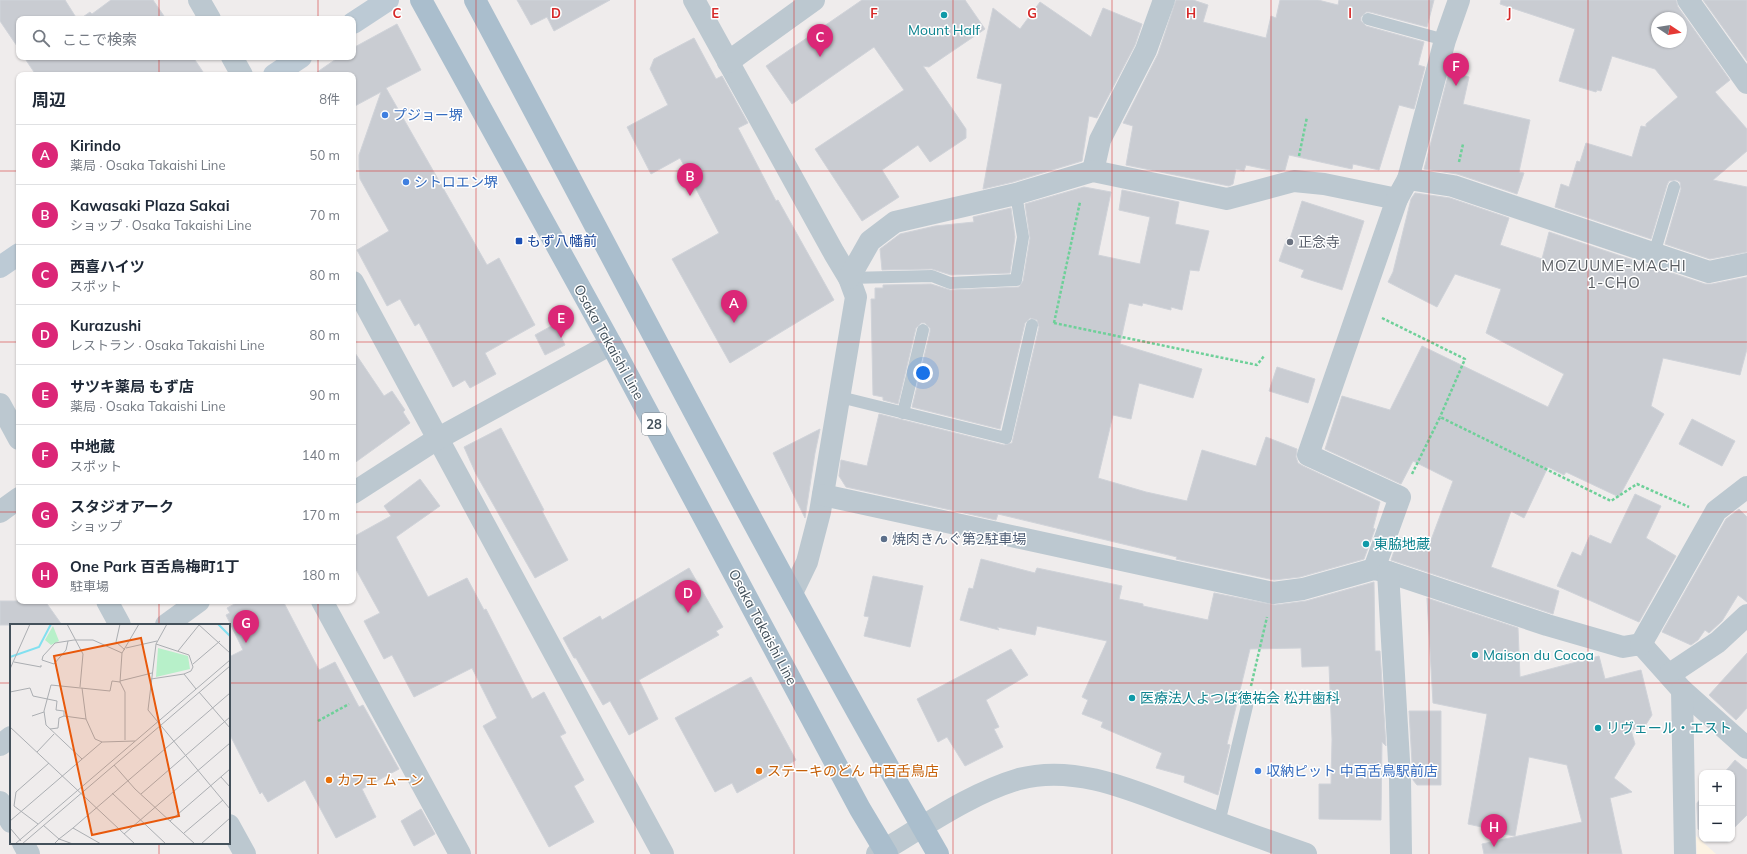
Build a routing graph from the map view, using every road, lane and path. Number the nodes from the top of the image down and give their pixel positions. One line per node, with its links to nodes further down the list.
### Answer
1 (199, 0): 10 (street)
2 (388, 0): 12 (main road)
3 (421, 0): 37 (main road, Osaka Takaishi Line / 28)
4 (475, 0): 53 (main road)
5 (694, 0): 16 (street)
6 (814, 0): 16 (street)
7 (1164, 0): 21 (street)
8 (1459, 0): 13 (street)
9 (1688, 0): 19 (street)
10 (208, 16)
11 (1368, 18): 13 (lane)
12 (356, 21)
13 (1445, 40): 22 (street)
14 (234, 60): 17 (street)
15 (296, 60): 18 (main road)
16 (728, 62): 31 (street)
17 (240, 72)
18 (278, 72)
19 (1747, 82)
20 (1307, 117): 23 (path)
21 (1089, 173): 23 (street); 25 (street); 34 (path)
22 (1408, 179): 26 (street); 27 (street)
23 (1294, 180): 26 (street)
24 (1674, 187): 27 (lane)
25 (1016, 194): 31 (street); 31 (lane)
26 (1397, 199): 33 (street)
27 (1654, 254): 29 (street)
28 (16, 256): 30 (main road)
29 (1747, 264)
30 (0, 267)
31 (850, 278): 39 (street)
32 (356, 288): 44 (street)
33 (1360, 307): 42 (path); 48 (street)
34 (1054, 323): 35 (path); 38 (path)
35 (1032, 325): 41 (lane)
36 (923, 330): 41 (lane)
37 (611, 344): 44 (street); 75 (main road, Osaka Takaishi Line / 28)
38 (1264, 356)
39 (840, 397): 41 (lane); 47 (street)
40 (0, 404): 43 (street)
41 (903, 413)
42 (1440, 417): 48 (path); 51 (path)
43 (16, 433)
44 (437, 439): 46 (street); 79 (street)
45 (1747, 487): 51 (street)
46 (356, 491)
47 (823, 495): 53 (street); 54 (street)
48 (1400, 497): 52 (street)
49 (16, 500): 50 (street)
50 (0, 512)
51 (1713, 518): 61 (street)
52 (1381, 571): 54 (street); 61 (street); 82 (street)
53 (792, 593): 73 (main road)
54 (1273, 593): 64 (path)
55 (109, 604): 59 (street)
56 (195, 604): 60 (street)
57 (324, 604): 63 (street)
58 (1747, 615): 62 (street)
59 (119, 624)
60 (167, 624)
61 (1641, 644): 62 (street)
62 (1676, 682): 68 (street); 83 (street)
63 (372, 692): 65 (path); 78 (street)
64 (1247, 706): 71 (lane)
65 (318, 721)
66 (10, 739): 67 (street)
67 (0, 745)
68 (1747, 748)
69 (0, 802): 70 (street)
70 (10, 820)
71 (1219, 823): 73 (street); 81 (street)
72 (230, 827): 77 (street)
73 (923, 827): 75 (street); 80 (main road)
74 (24, 844): 76 (street)
75 (883, 852)
76 (29, 854)
77 (245, 854)
78 (460, 854)
79 (663, 854)
80 (938, 854)
81 (1306, 854)
82 (1401, 854)
83 (1685, 854)

